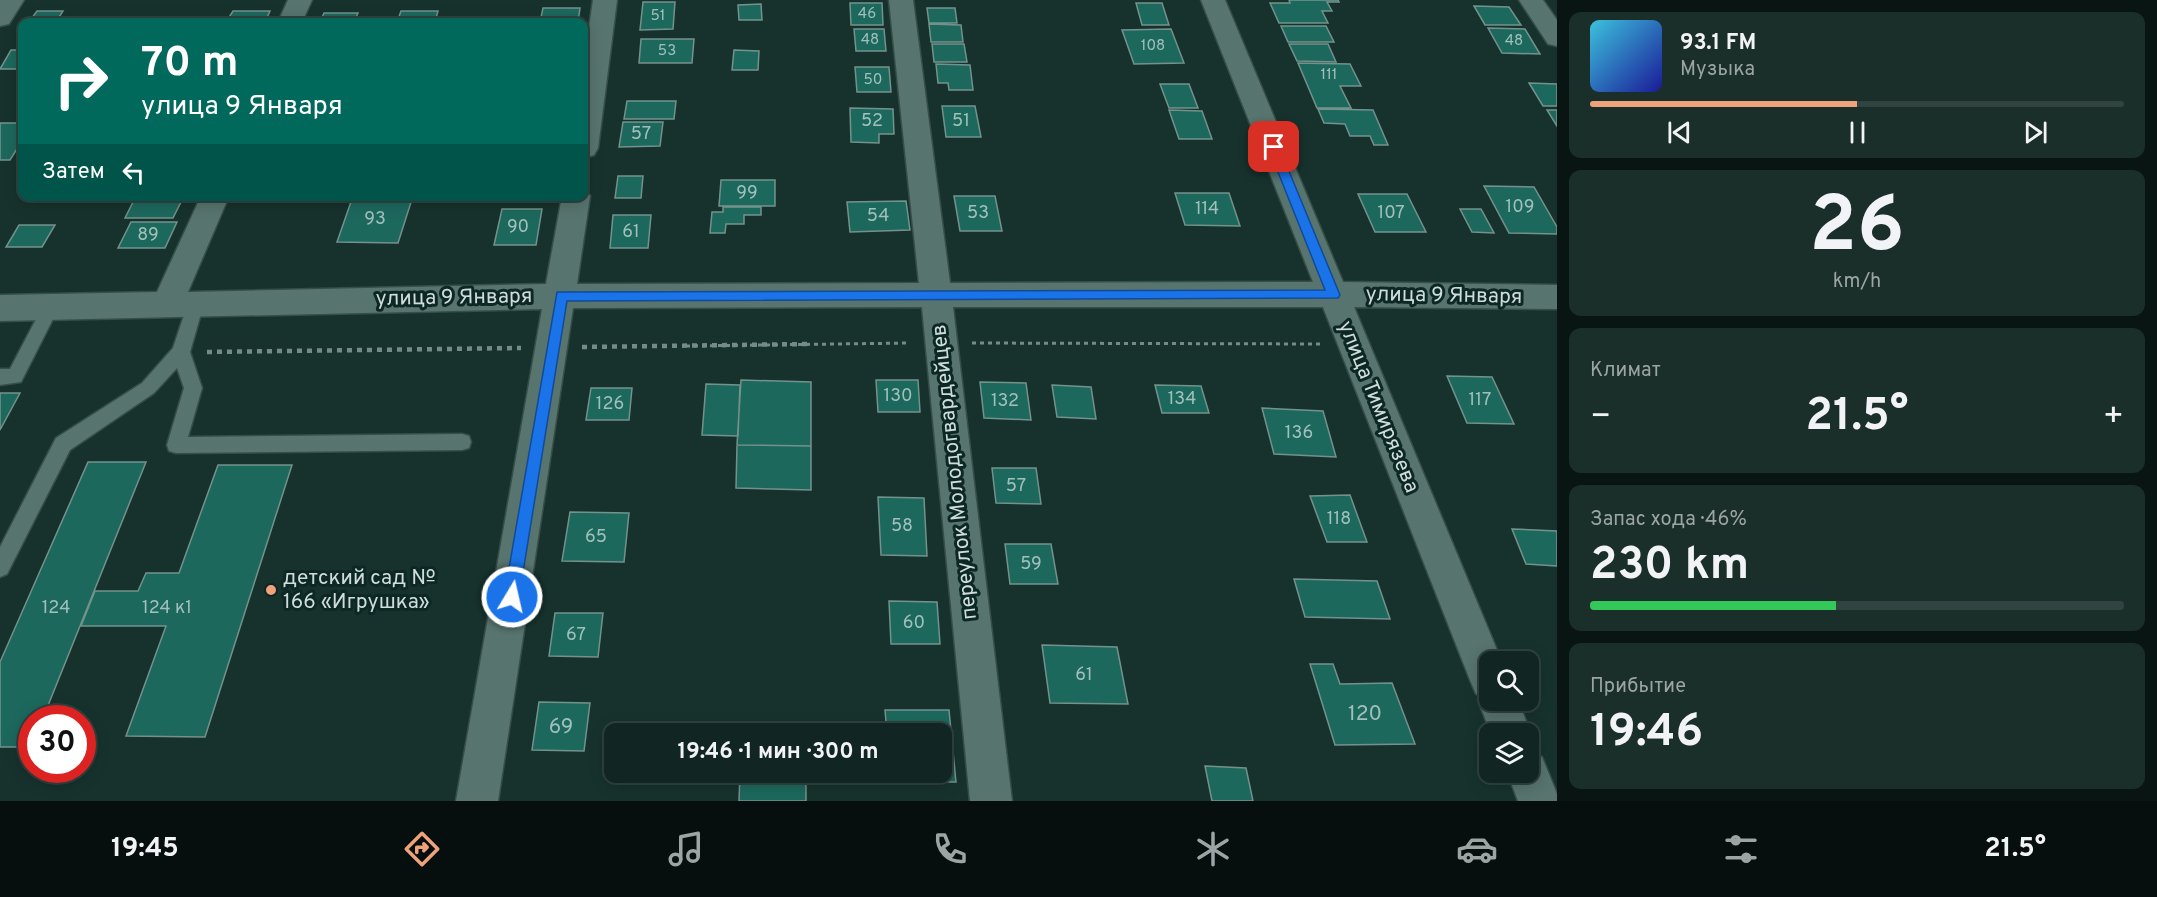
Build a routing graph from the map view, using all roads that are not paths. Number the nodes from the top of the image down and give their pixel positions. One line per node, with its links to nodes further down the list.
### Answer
1 (12, 0): 7 (street)
2 (300, 0): 8 (street)
3 (605, 0): 10 (street)
4 (901, 0): 13 (street, переулок Молодогвардейцев)
5 (1213, 0): 14 (street, улица Тимирязева)
6 (1531, 0): 9 (street)
7 (0, 18)
8 (292, 18)
9 (1557, 38)
10 (588, 120)
11 (213, 201): 17 (street)
12 (575, 201): 15 (street)
13 (936, 295): 14 (street, улица 9 Января); 15 (street, улица 9 Января); 27 (street, переулок Молодогвардейцев)
14 (1334, 295): 16 (street, улица 9 Января); 24 (street, улица Тимирязева)
15 (562, 296): 17 (street, улица 9 Января); 26 (street)
16 (1557, 297)
17 (182, 304): 19 (street, улица 9 Января); 20 (lane)
18 (0, 308): 19 (street, улица 9 Января)
19 (51, 308): 21 (lane)
20 (181, 352): 22 (lane); 23 (lane)
21 (0, 377)
22 (462, 442)
23 (0, 567)
24 (1479, 653)
25 (1532, 783): 28 (street)
26 (477, 801)
27 (991, 801)
28 (1539, 801)

